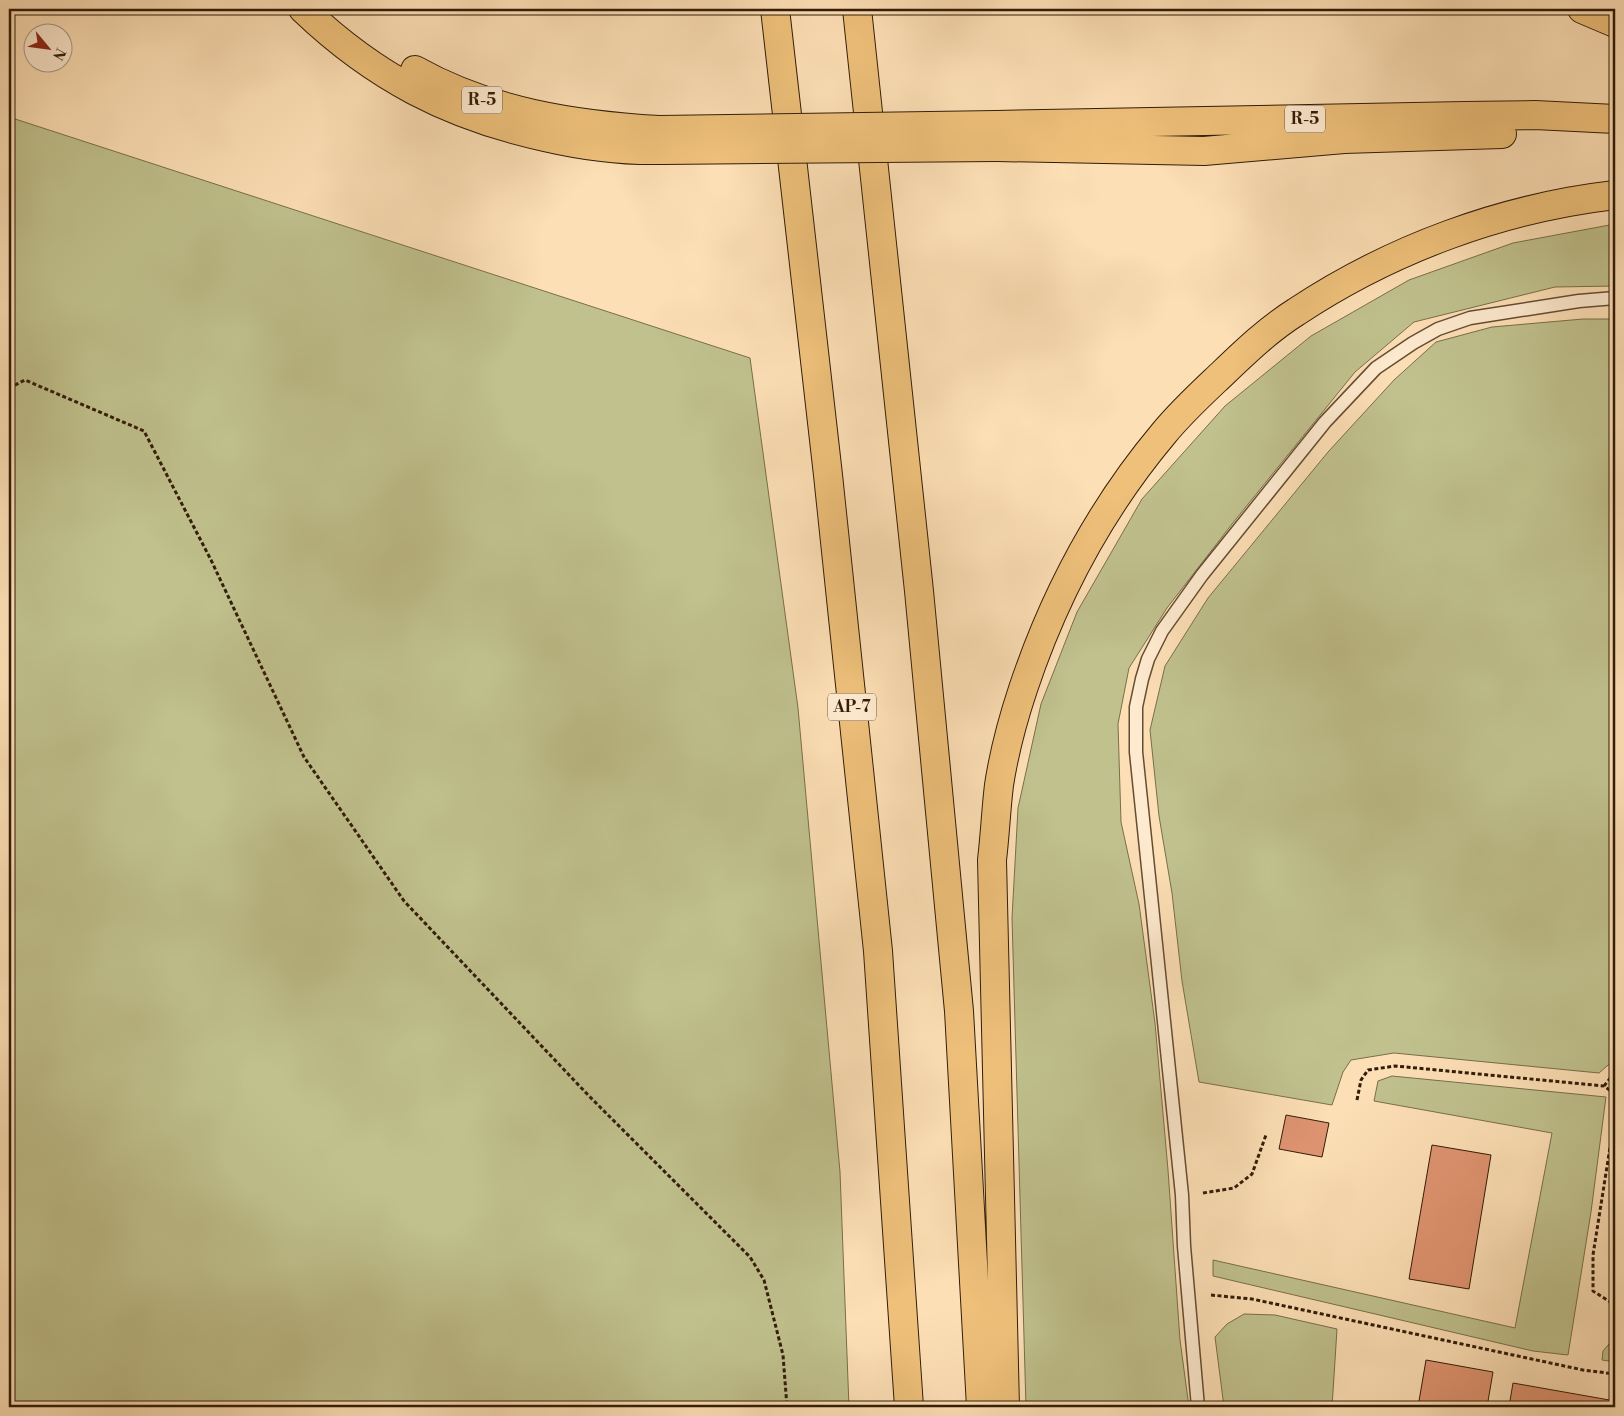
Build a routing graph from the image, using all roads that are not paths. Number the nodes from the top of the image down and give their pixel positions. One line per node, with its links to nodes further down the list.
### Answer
1 (303, 9): 10 (highway)
2 (329, 9): 10 (highway, R-5)
3 (775, 9): 13 (highway, AP-7)
4 (857, 9): 14 (highway)
5 (1582, 9): 6 (highway)
6 (1615, 23)
7 (1615, 119): 8 (highway, R-5)
8 (996, 136): 9 (highway); 10 (highway, R-5, bridge)
9 (1615, 137)
10 (660, 140)
11 (1615, 195): 15 (highway)
12 (1615, 298): 16 (lane)
13 (909, 1407)
14 (980, 1407)
15 (1005, 1407)
16 (1198, 1407)

